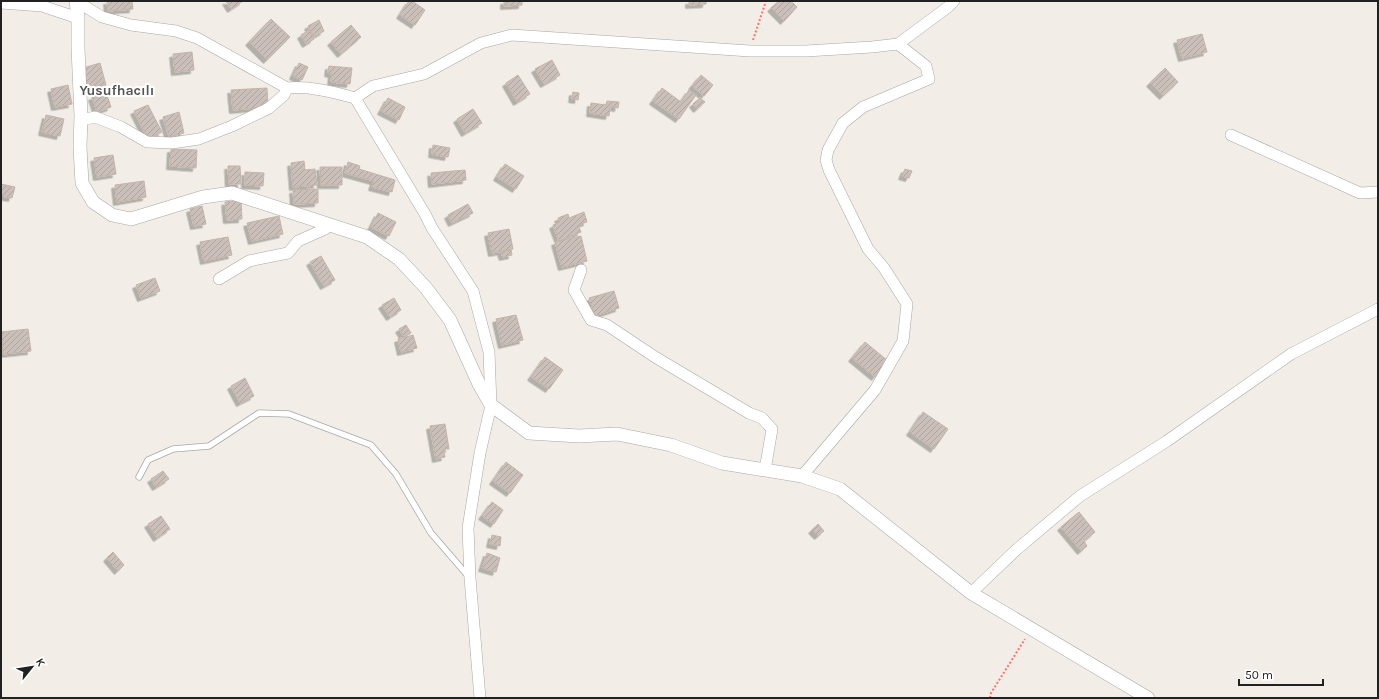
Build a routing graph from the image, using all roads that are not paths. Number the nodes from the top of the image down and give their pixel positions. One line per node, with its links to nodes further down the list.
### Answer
1 (76, 1): 4 (street); 6 (street)
2 (954, 1): 5 (street)
3 (1, 3): 4 (street)
4 (78, 18): 8 (street)
5 (898, 44): 7 (street); 17 (street)
6 (288, 88): 7 (street); 8 (street)
7 (355, 98): 15 (street)
8 (81, 120): 11 (street)
9 (1231, 136): 10 (street)
10 (1378, 192)
11 (329, 225): 13 (street); 15 (street)
12 (581, 270): 16 (street)
13 (219, 279)
14 (1378, 309): 20 (street)
15 (491, 405): 16 (street); 19 (street)
16 (765, 470): 17 (street)
17 (802, 476): 20 (street)
18 (139, 477): 19 (lane)
19 (470, 578): 21 (street)
20 (971, 593): 22 (street)
21 (480, 698)
22 (1148, 698)

